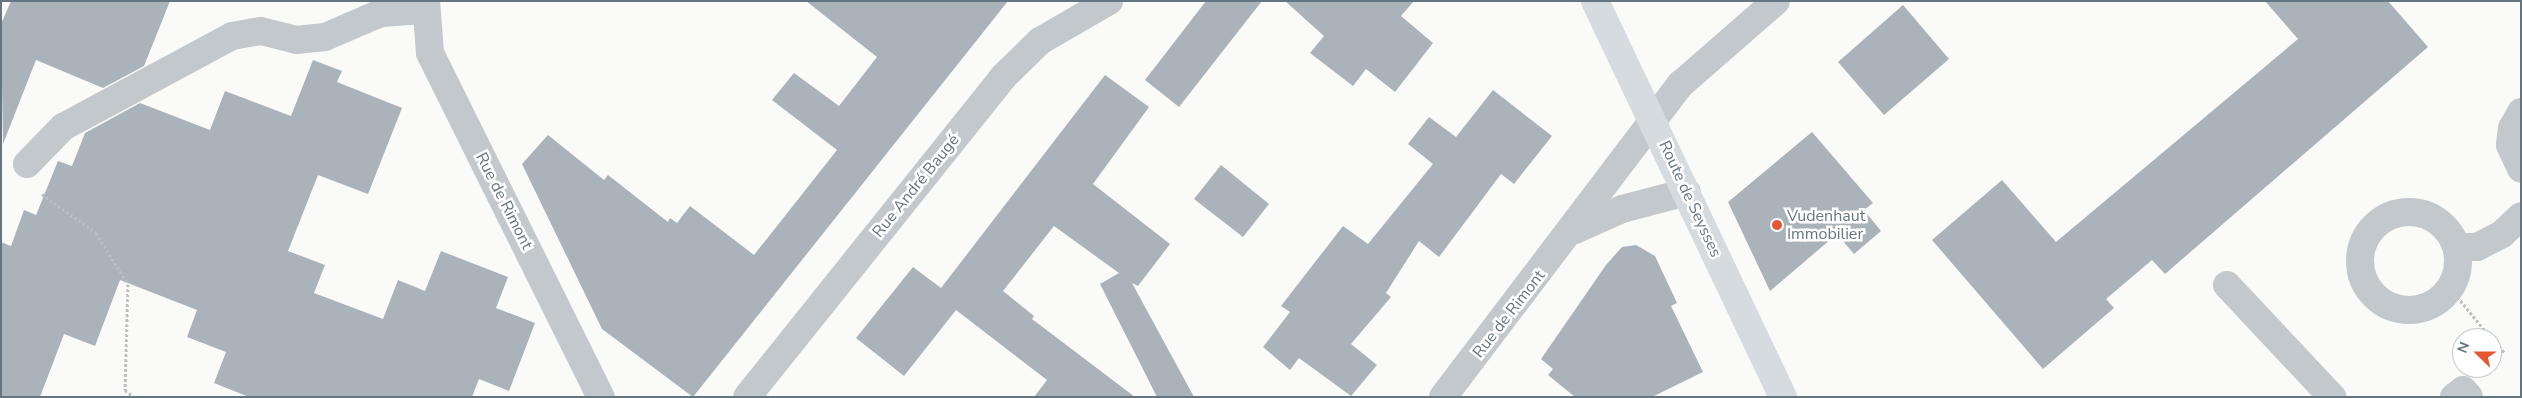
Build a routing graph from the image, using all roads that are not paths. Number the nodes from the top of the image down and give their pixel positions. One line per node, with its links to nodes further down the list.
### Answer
1 (1109, 1): 15 (street, Rue André Baugé)
2 (1596, 1): 6 (main road, Route de Seysses)
3 (1776, 1): 6 (street, Rue de Rimont)
4 (425, 6): 7 (street); 14 (street, Rue de Rimont)
5 (2521, 112): 8 (street)
6 (1653, 120): 9 (main road, Route de Seysses); 11 (street, Rue de Rimont)
7 (27, 164)
8 (2521, 169)
9 (1687, 192): 11 (street, Rue de Rimont); 17 (main road, Route de Seysses)
10 (2521, 216): 12 (street)
11 (1574, 231): 16 (street, Rue de Rimont)
12 (2457, 247): 12 (street)
13 (2227, 285): 18 (street)
14 (602, 397)
15 (747, 397)
16 (1443, 397)
17 (1783, 397)
18 (2332, 397)

